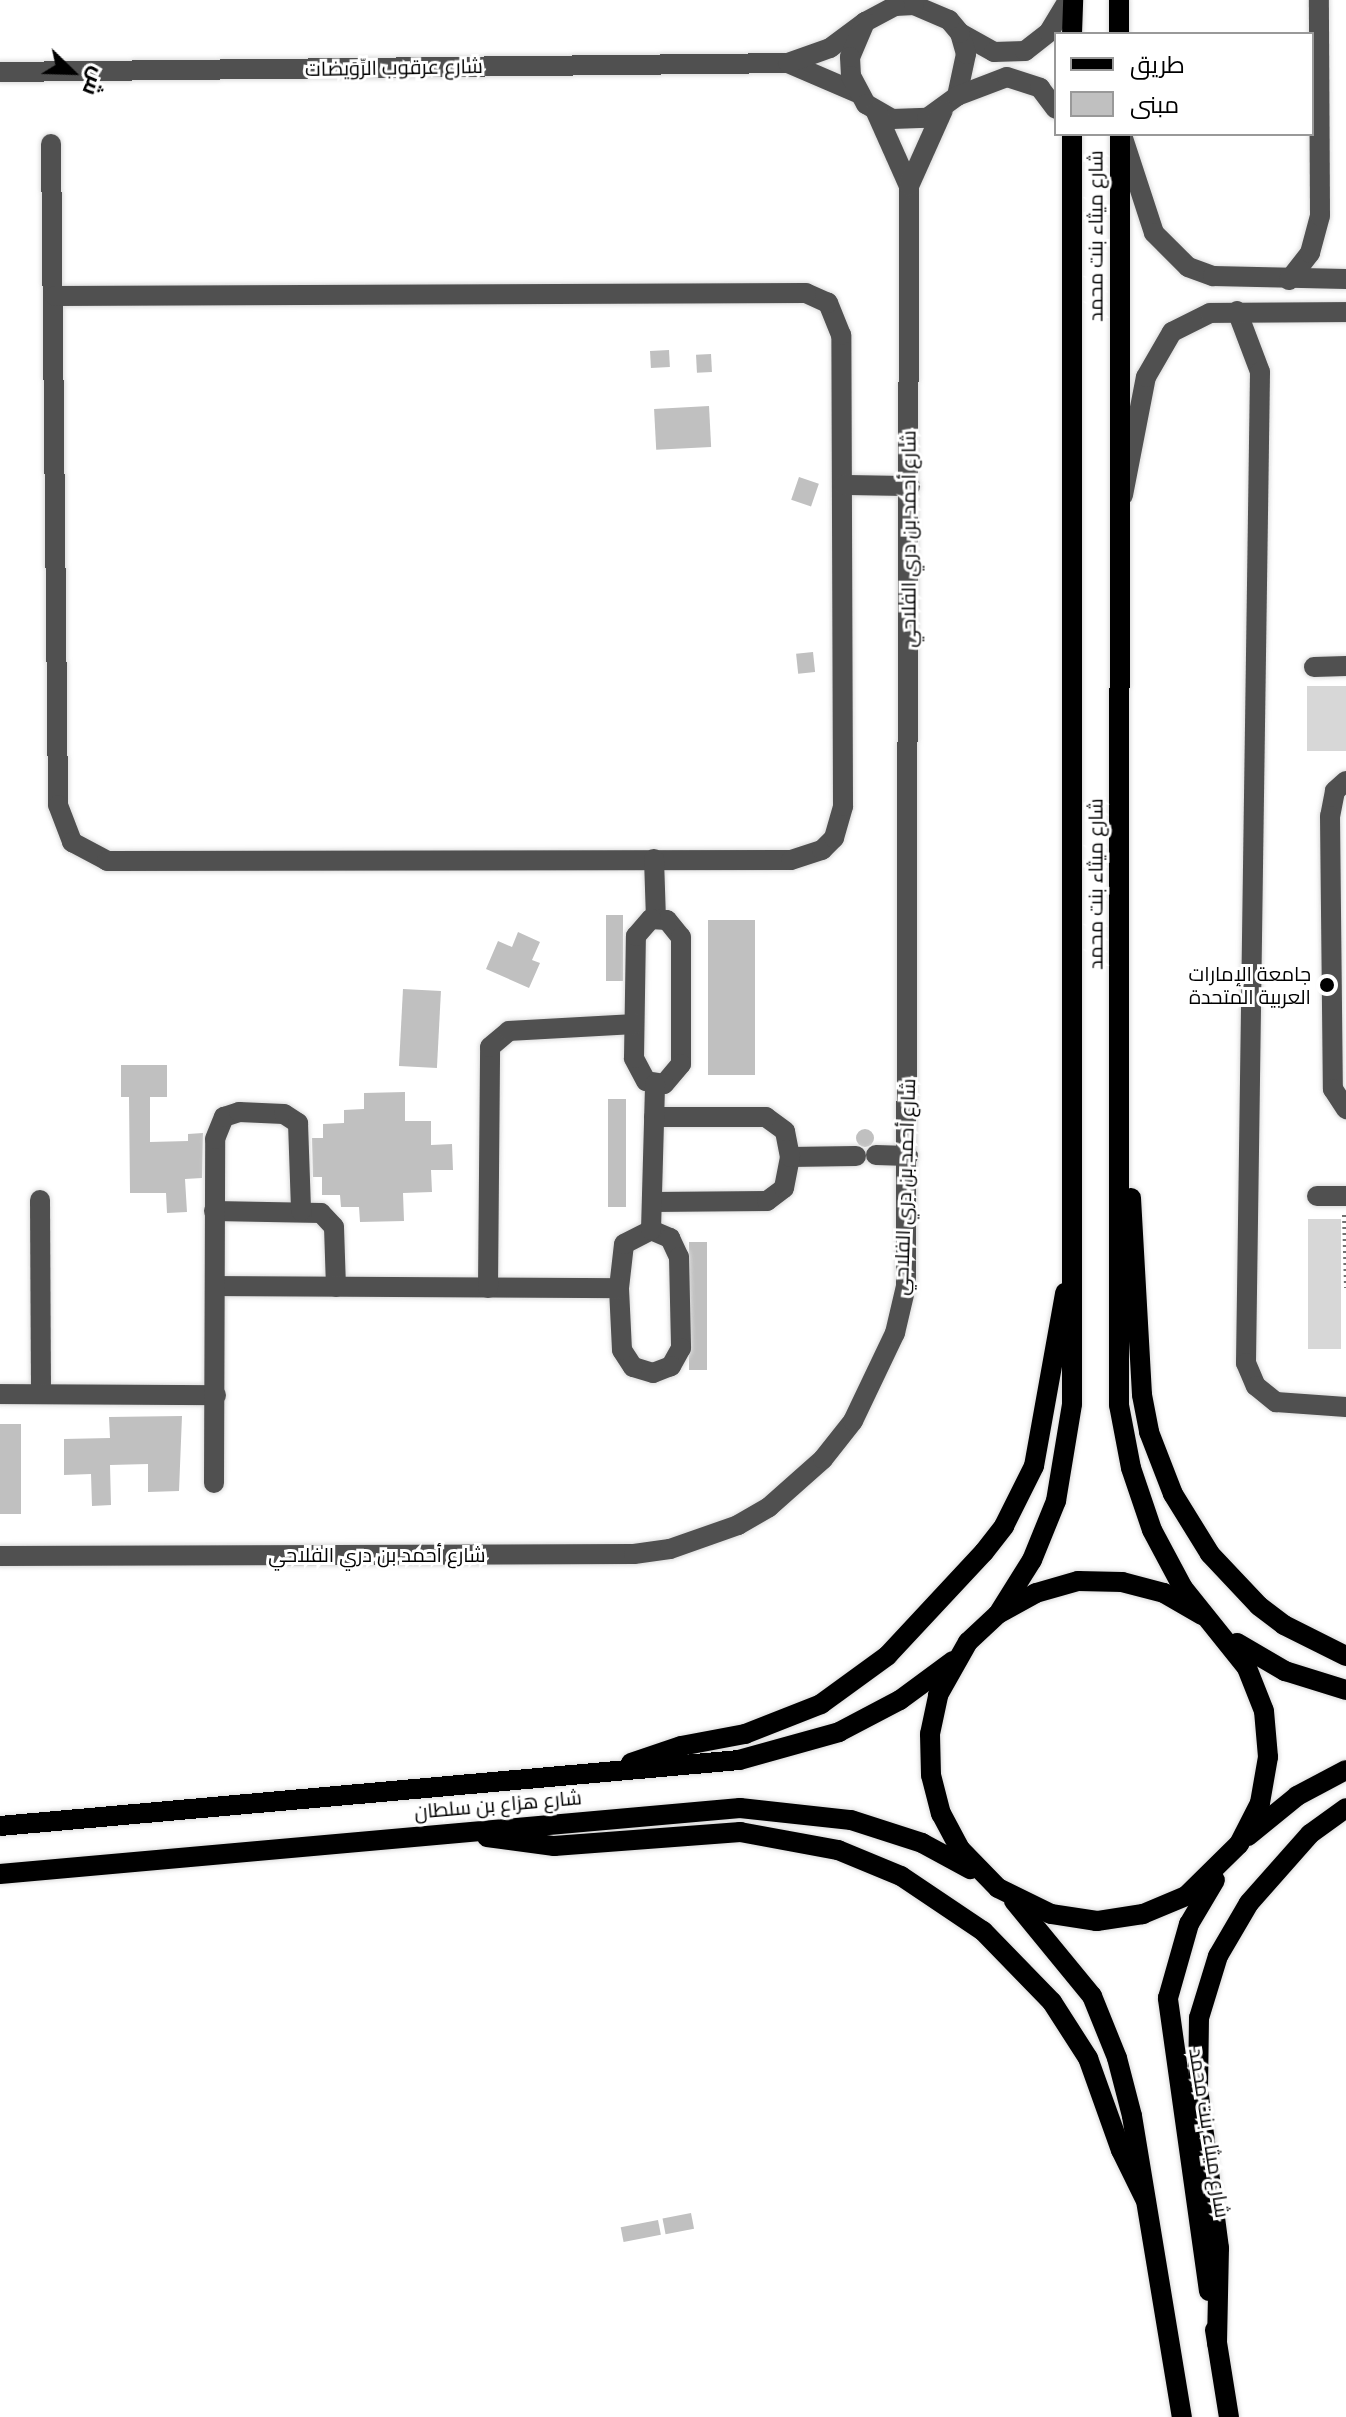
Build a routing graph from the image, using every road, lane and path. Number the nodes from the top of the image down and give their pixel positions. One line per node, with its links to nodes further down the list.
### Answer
1 (934, 0): 6 (street)
2 (1070, 0): 6 (street); 7 (main road)
3 (1119, 0): 8 (main road)
4 (1319, 0): 21 (street)
5 (876, 12): 6 (street); 9 (street, شارع عرقوب الرِّوَيضات); 11 (street)
6 (954, 27): 12 (street)
7 (1072, 32)
8 (1119, 32)
9 (788, 63): 10 (street, شارع عرقوب الرِّوَيضات); 11 (street, شارع عرقوب الرِّوَيضات)
10 (0, 72)
11 (858, 93): 14 (street)
12 (950, 103): 13 (street); 14 (street); 19 (street, شارع أحمد بن دري الفلاحي)
13 (1054, 106)
14 (876, 112): 19 (street, شارع أحمد بن دري الفلاحي)
15 (1072, 136): 47 (main road, شارع ميثاء بنت محمد)
16 (1121, 136): 27 (main road, شارع ميثاء بنت محمد)
17 (1122, 136): 21 (street)
18 (51, 144): 22 (street)
19 (909, 186): 26 (street, شارع أحمد بن دري الفلاحي)
20 (1346, 279): 21 (street)
21 (1289, 280)
22 (55, 296): 25 (street); 31 (street)
23 (1237, 311): 24 (street); 27 (street); 56 (street)
24 (1346, 312)
25 (843, 485): 26 (street); 31 (street)
26 (910, 486): 38 (street, شارع أحمد بن دري الفلاحي)
27 (1121, 502): 37 (main road, شارع ميثاء بنت محمد)
28 (1346, 666): 29 (street)
29 (1314, 667)
30 (1346, 781): 35 (street)
31 (654, 859): 32 (street)
32 (656, 919): 33 (street); 34 (street)
33 (634, 1024): 34 (street); 50 (street)
34 (655, 1084): 36 (street)
35 (1346, 1109)
36 (654, 1117): 39 (street); 43 (street)
37 (1120, 1144): 60 (main road, شارع ميثاء بنت محمد); 62 (main road)
38 (908, 1156): 39 (street); 58 (street, شارع أحمد بن دري الفلاحي)
39 (790, 1157): 43 (street)
40 (1317, 1196): 41 (street)
41 (1345, 1196): 52 (path)
42 (40, 1200): 54 (street)
43 (652, 1202): 46 (street)
44 (214, 1211): 45 (street); 45 (street); 48 (street)
45 (301, 1211): 49 (street)
46 (651, 1230): 51 (street); 51 (street)
47 (1073, 1271): 59 (main road, شارع ميثاء بنت محمد); 66 (main road)
48 (216, 1286): 49 (street); 55 (street)
49 (336, 1287): 50 (street)
50 (488, 1288): 51 (street)
51 (619, 1288)
52 (1346, 1288)
53 (0, 1394): 54 (street)
54 (41, 1394): 55 (street)
55 (216, 1395): 57 (street)
56 (1346, 1407)
57 (214, 1483)
58 (0, 1556)
59 (998, 1614): 60 (main road); 63 (main road)
60 (1202, 1615): 61 (main road)
61 (1220, 1631): 64 (main road); 70 (main road)
62 (1346, 1656)
63 (956, 1659): 66 (main road, شارع هزاع بن سلطان); 73 (main road)
64 (1346, 1690)
65 (1346, 1770): 70 (main road)
66 (611, 1772): 68 (main road, شارع هزاع بن سلطان)
67 (1346, 1808): 76 (main road)
68 (0, 1826)
69 (459, 1832): 72 (main road, شارع هزاع بن سلطان); 73 (main road, شارع هزاع بن سلطان); 75 (main road)
70 (1239, 1844): 71 (main road)
71 (1222, 1866): 74 (main road); 76 (main road, شارع ميثاء بنت محمد)
72 (0, 1874)
73 (987, 1879): 74 (main road)
74 (1009, 1895): 75 (main road)
75 (1145, 2199): 77 (main road)
76 (1217, 2343): 78 (main road, شارع ميثاء بنت محمد)
77 (1182, 2417)
78 (1229, 2417)

